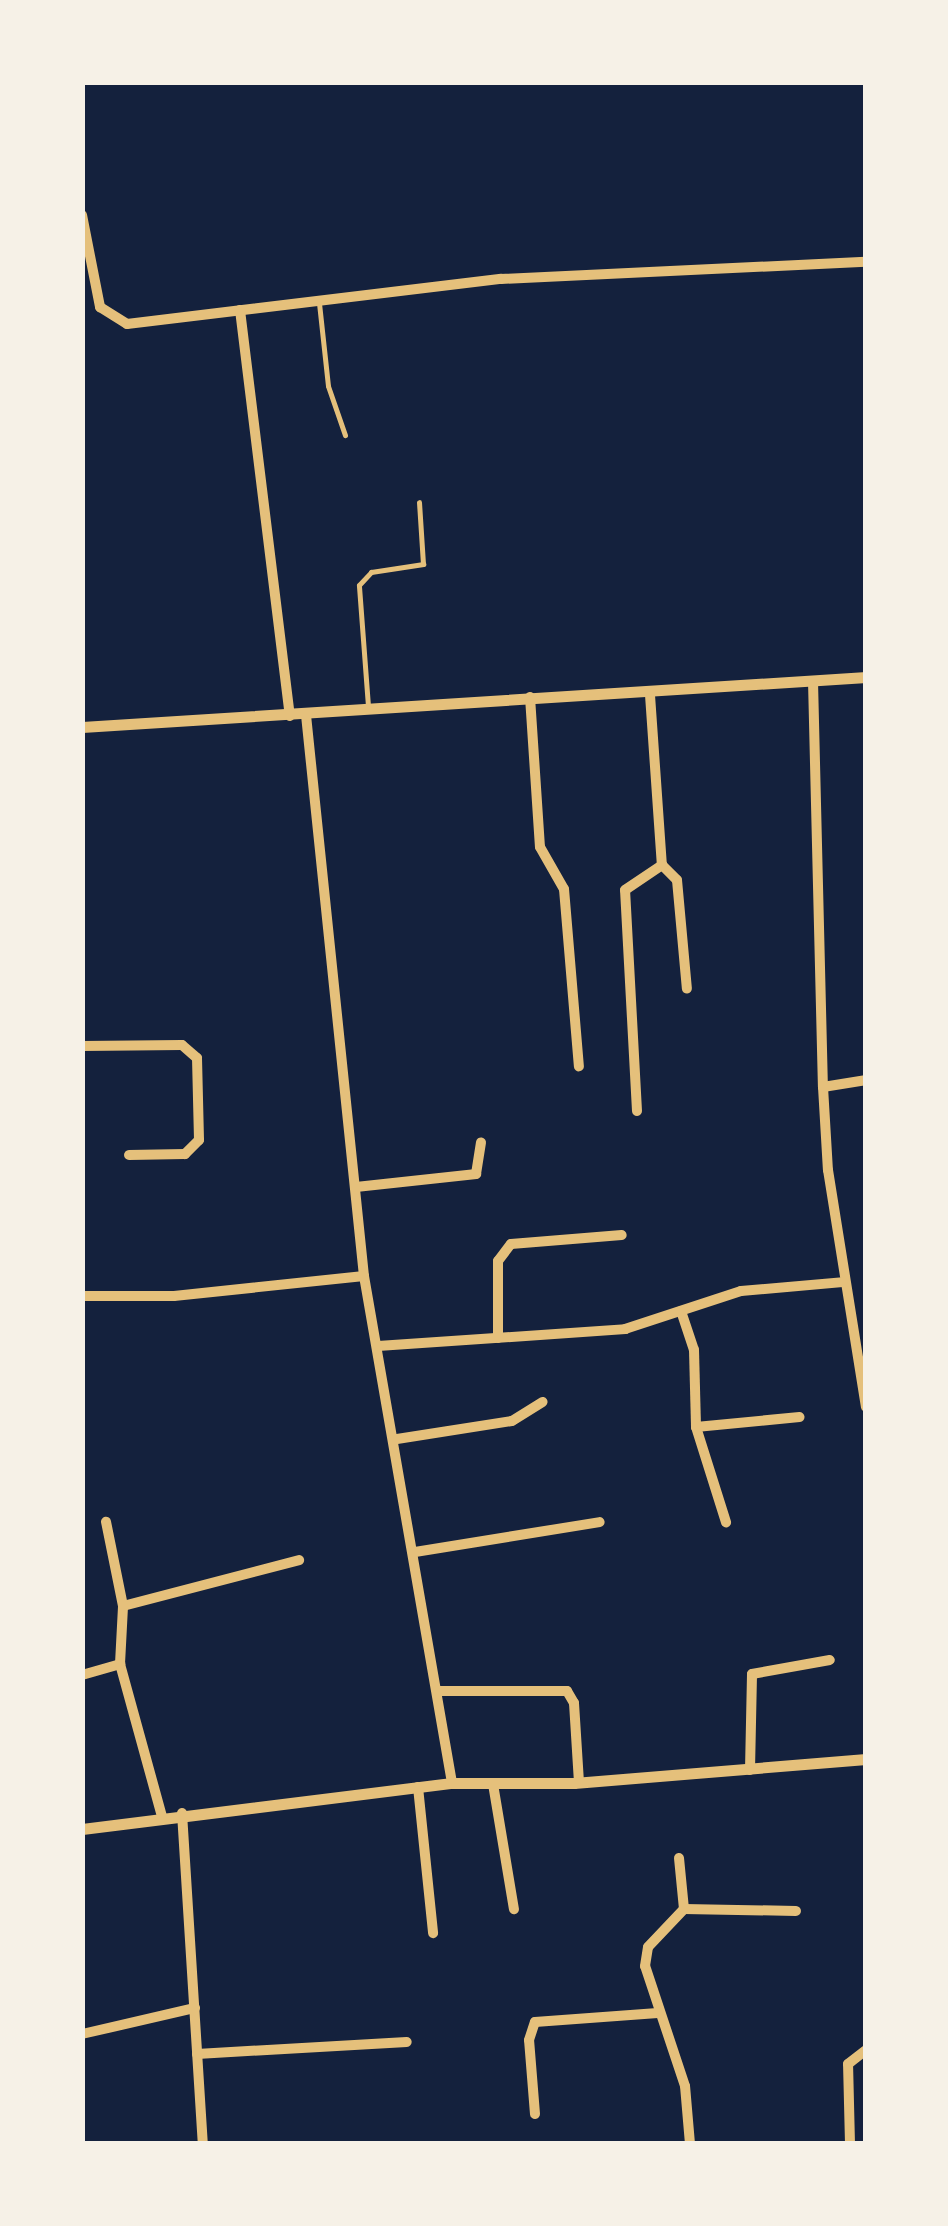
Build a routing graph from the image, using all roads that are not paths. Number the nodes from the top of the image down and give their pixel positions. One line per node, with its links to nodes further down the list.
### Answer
1 (82, 215): 4 (street)
2 (866, 262): 3 (street)
3 (318, 300): 4 (street); 5 (lane)
4 (240, 310): 13 (street)
5 (346, 435)
6 (418, 502): 11 (lane)
7 (866, 677): 8 (street)
8 (813, 680): 9 (street); 20 (street)
9 (650, 695): 10 (street); 15 (street)
10 (530, 697): 11 (street); 18 (street)
11 (368, 709): 12 (street)
12 (306, 715): 13 (street); 24 (street)
13 (290, 716): 14 (street)
14 (82, 727)
15 (662, 865): 16 (street); 21 (street)
16 (687, 988)
17 (82, 1046): 23 (street)
18 (579, 1066)
19 (866, 1080): 20 (street)
20 (823, 1087): 27 (street)
21 (637, 1111)
22 (480, 1142): 24 (street)
23 (129, 1155)
24 (356, 1187): 26 (street)
25 (622, 1235): 30 (street)
26 (364, 1276): 28 (street); 31 (street)
27 (843, 1282): 29 (street); 33 (street)
28 (82, 1296)
29 (681, 1311): 30 (street); 35 (street)
30 (498, 1338): 31 (street)
31 (378, 1346): 36 (street)
32 (542, 1402): 36 (street)
33 (866, 1407)
34 (800, 1417): 35 (street)
35 (696, 1428): 39 (street)
36 (397, 1439): 40 (street)
37 (106, 1522): 42 (street)
38 (600, 1522): 40 (street)
39 (726, 1522)
40 (415, 1552): 46 (street)
41 (299, 1560): 42 (street)
42 (123, 1606): 44 (street)
43 (830, 1660): 48 (street)
44 (120, 1664): 45 (street); 54 (street)
45 (82, 1675)
46 (438, 1691): 49 (street); 50 (street)
47 (866, 1759): 48 (street)
48 (750, 1770): 49 (street)
49 (579, 1782): 51 (street)
50 (452, 1783): 51 (street); 52 (street)
51 (493, 1784): 57 (street)
52 (418, 1786): 53 (street); 60 (street)
53 (182, 1813): 54 (street); 61 (street)
54 (162, 1816): 55 (street)
55 (82, 1829)
56 (680, 1858): 58 (street)
57 (514, 1908)
58 (684, 1909): 59 (street); 62 (street)
59 (796, 1911)
60 (432, 1932)
61 (195, 2008): 63 (street); 66 (street)
62 (658, 2013): 67 (street); 69 (street)
63 (82, 2034)
64 (407, 2042): 66 (street)
65 (866, 2050): 70 (street)
66 (198, 2054): 68 (street)
67 (535, 2114)
68 (203, 2144)
69 (690, 2144)
70 (850, 2144)

